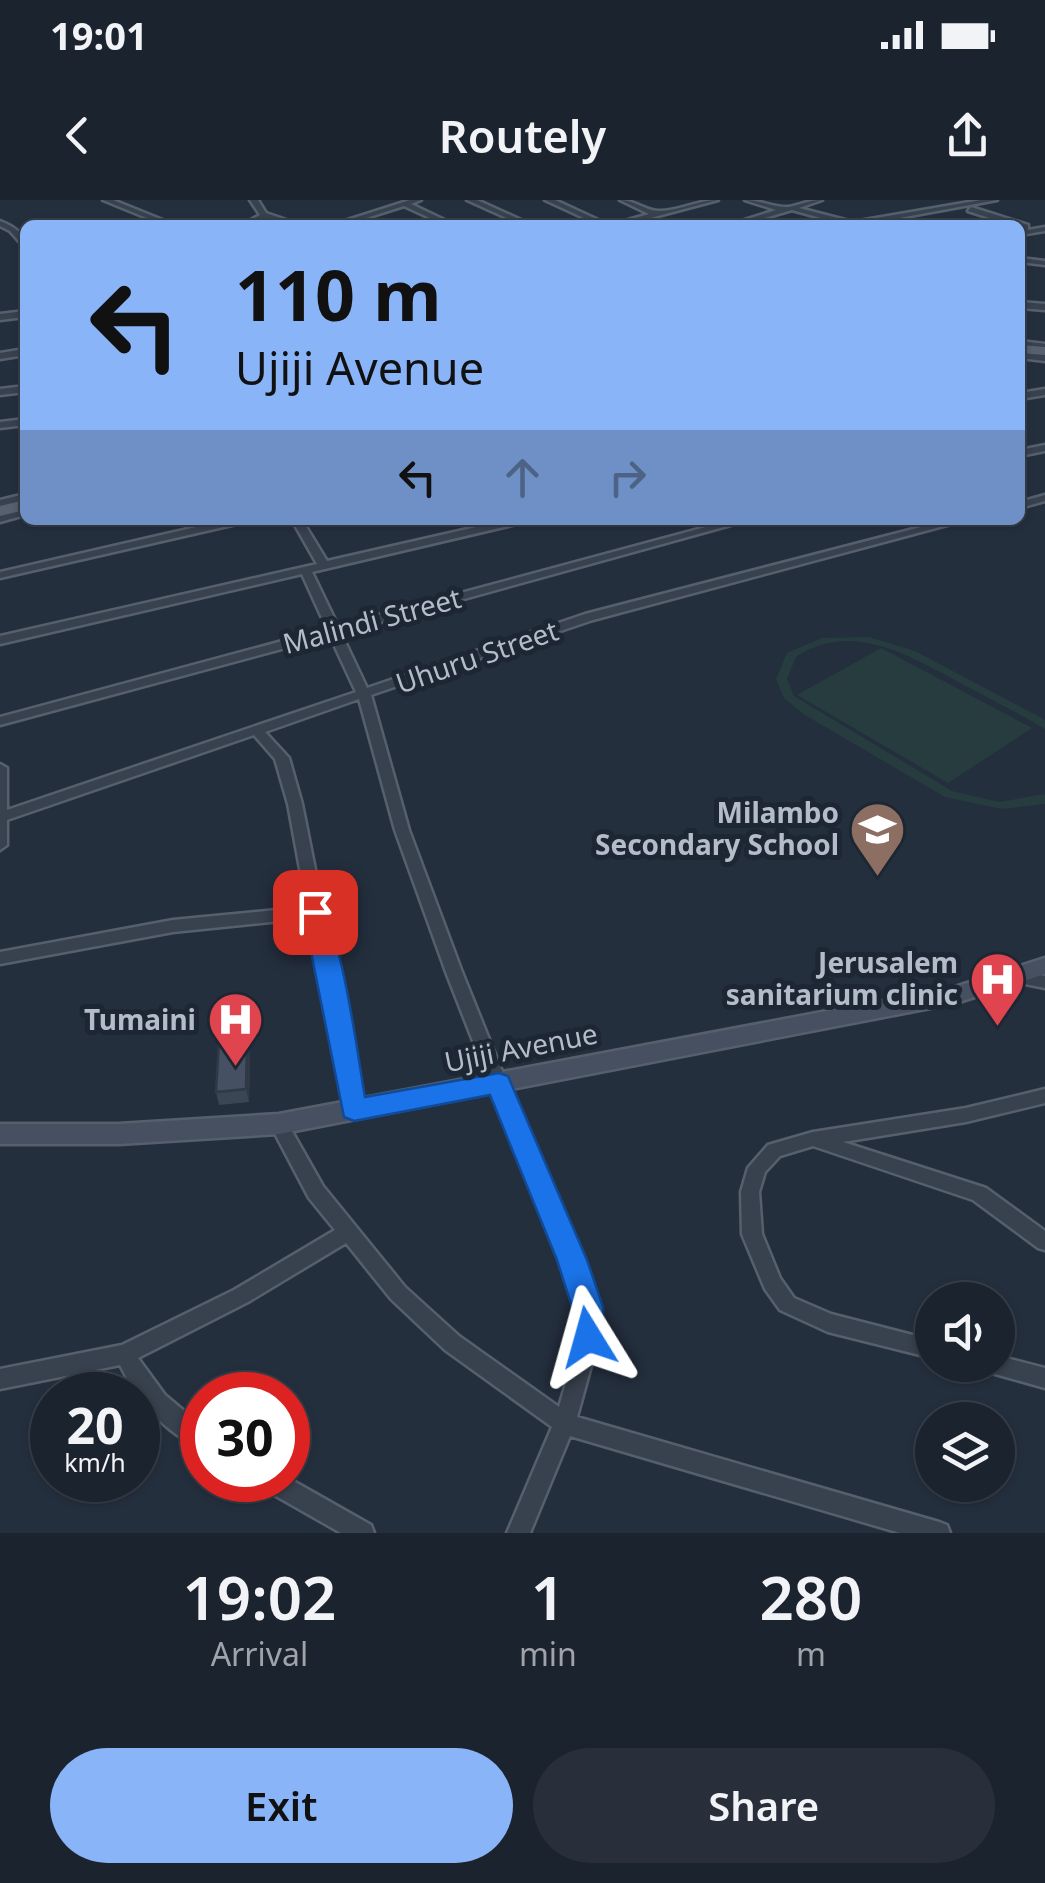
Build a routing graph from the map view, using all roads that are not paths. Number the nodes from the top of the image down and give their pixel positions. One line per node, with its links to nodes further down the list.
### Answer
1 (107, 200): 17 (street)
2 (254, 200): 14 (street)
3 (416, 200): 11 (street)
4 (471, 200): 23 (street)
5 (549, 200): 24 (street)
6 (624, 200): 15 (street)
7 (714, 200): 15 (street)
8 (749, 200): 13 (street)
9 (818, 200): 13 (street)
10 (993, 200): 12 (street)
11 (404, 204): 16 (street); 22 (street)
12 (942, 206): 28 (street); 29 (street)
13 (788, 209): 26 (street); 27 (street)
14 (264, 214): 18 (street); 19 (street)
15 (656, 214): 25 (street)
16 (357, 218): 20 (street); 21 (street)
17 (158, 220)
18 (254, 220)
19 (282, 220)
20 (351, 220)
21 (361, 220)
22 (440, 220)
23 (517, 220)
24 (594, 220)
25 (634, 220)
26 (750, 220)
27 (833, 220)
28 (877, 220)
29 (1010, 220)
30 (0, 223): 31 (street)
31 (20, 239)
32 (219, 525): 39 (street)
33 (300, 525): 37 (street)
34 (500, 525): 37 (street)
35 (726, 525): 40 (street, Malindi Street)
36 (942, 525): 42 (street, Uhuru Street)
37 (324, 566): 38 (street)
38 (306, 571): 40 (street); 41 (street)
39 (0, 575)
40 (334, 632): 42 (street); 43 (street, Malindi Street)
41 (0, 640)
42 (365, 696): 44 (street, Uhuru Street); 53 (street)
43 (0, 721)
44 (258, 732): 46 (street, Uhuru Street); 48 (street)
45 (0, 768): 46 (street)
46 (1, 817): 47 (street)
47 (0, 845)
48 (315, 912): 49 (street); 55 (street)
49 (0, 958)
50 (1045, 966): 51 (main road, Ujiji Avenue)
51 (1016, 977): 52 (street); 53 (main road, Ujiji Avenue)
52 (1045, 982)
53 (499, 1083): 55 (main road, Ujiji Avenue); 67 (street)
54 (1045, 1096): 58 (street)
55 (354, 1110): 56 (main road, Ujiji Avenue)
56 (279, 1124): 57 (main road, Ujiji Avenue); 59 (street)
57 (0, 1134)
58 (813, 1139): 60 (street); 61 (street)
59 (346, 1232): 62 (street); 67 (street)
60 (1045, 1242)
61 (915, 1344)
62 (125, 1354): 65 (street); 66 (street)
63 (1015, 1370): 64 (street)
64 (1045, 1378)
65 (0, 1379)
66 (180, 1423)
67 (565, 1424): 70 (street); 71 (street)
68 (309, 1502): 69 (street)
69 (363, 1533)
70 (518, 1533)
71 (939, 1533)

